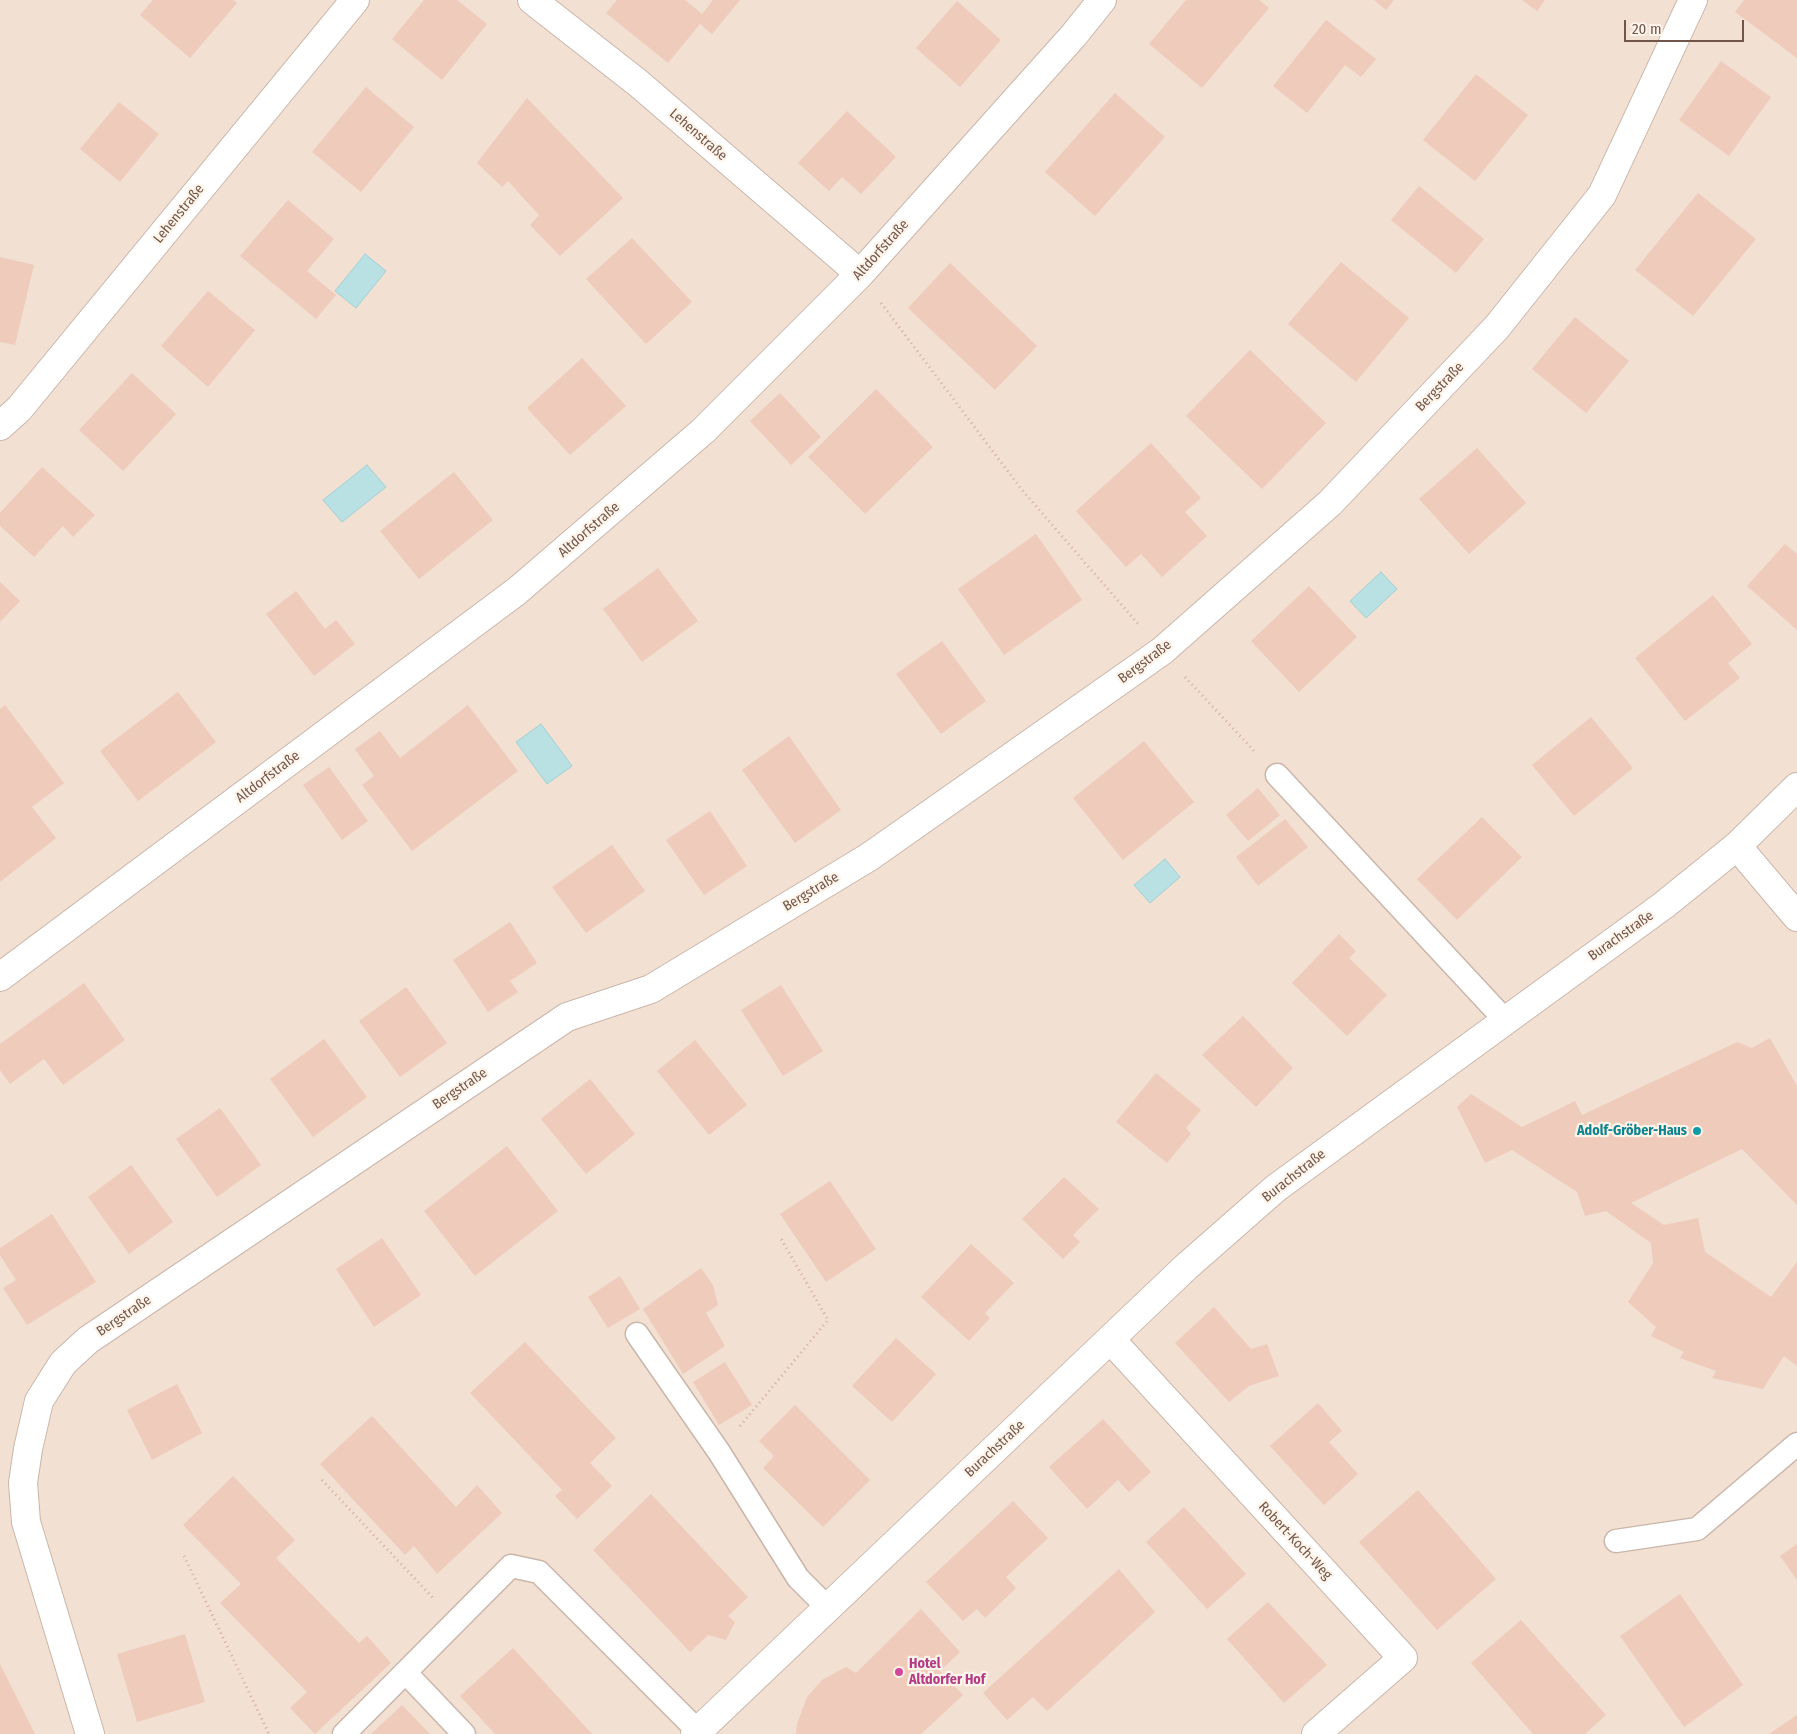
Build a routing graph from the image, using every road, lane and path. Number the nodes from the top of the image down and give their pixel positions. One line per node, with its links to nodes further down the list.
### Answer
1 (355, 0): 6 (street, Lehenstraße)
2 (532, 0): 5 (street, Lehenstraße)
3 (1102, 0): 5 (street, Altdorfstraße)
4 (1693, 0): 7 (street, Bergstraße)
5 (860, 274): 7 (path); 12 (street, Altdorfstraße)
6 (0, 426)
7 (1162, 651): 8 (path); 26 (street, Bergstraße)
8 (1277, 775): 13 (lane)
9 (1797, 787): 10 (street, Burachstraße)
10 (1737, 846): 11 (street); 13 (street, Burachstraße)
11 (1797, 916)
12 (0, 977)
13 (1505, 1020): 16 (street, Burachstraße)
14 (780, 1236): 18 (path)
15 (637, 1334): 18 (lane)
16 (1110, 1340): 22 (street, Burachstraße); 30 (street, Robert-Koch-Weg)
17 (1797, 1444): 20 (lane)
18 (719, 1452): 22 (lane)
19 (322, 1480): 23 (path)
20 (1616, 1541)
21 (184, 1556): 27 (path)
22 (828, 1608): 25 (street, Burachstraße)
23 (455, 1622): 24 (lane); 25 (lane)
24 (406, 1672): 28 (lane); 29 (lane)
25 (697, 1732)
26 (90, 1734)
27 (269, 1734)
28 (344, 1734)
29 (464, 1734)
30 (1316, 1734)

